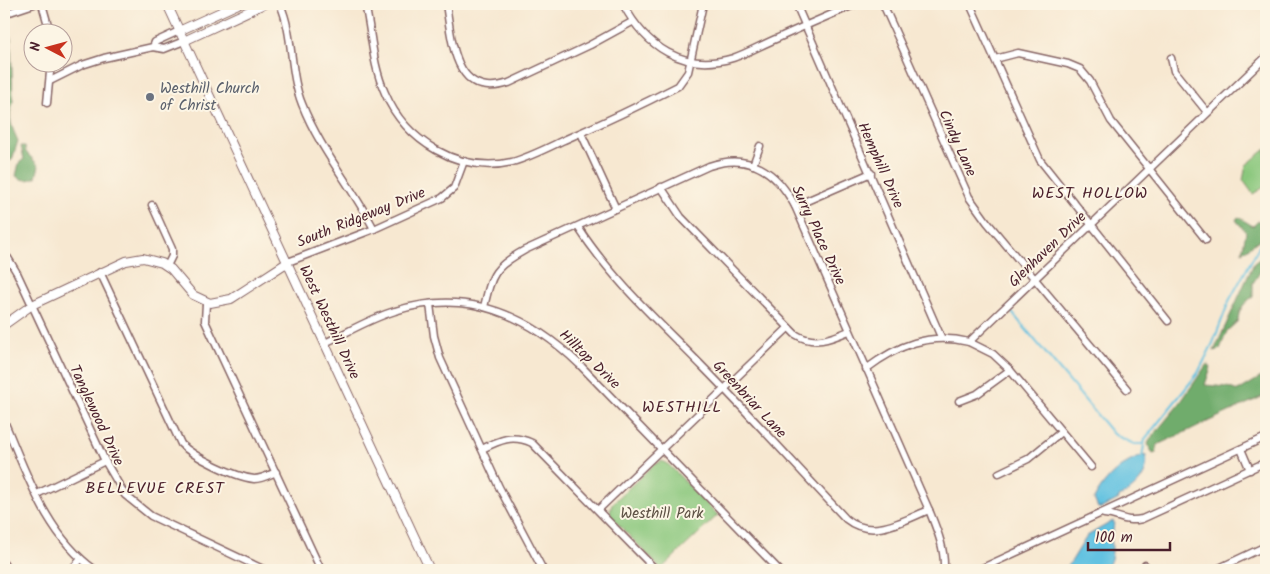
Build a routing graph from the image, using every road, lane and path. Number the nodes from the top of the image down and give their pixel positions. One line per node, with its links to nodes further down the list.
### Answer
1 (34, 4): 15 (street)
2 (42, 4): 16 (street)
3 (167, 4): 19 (street, West Westhill Drive)
4 (238, 4): 19 (street)
5 (264, 4): 20 (street)
6 (280, 4): 42 (street)
7 (365, 4): 32 (street)
8 (446, 4): 17 (street)
9 (623, 4): 17 (street)
10 (704, 4): 24 (street)
11 (796, 4): 18 (street, Hemphill Drive)
12 (856, 4): 18 (street)
13 (883, 4): 48 (street, Cindy Lane)
14 (970, 4): 25 (street)
15 (4, 14)
16 (47, 22)
17 (632, 22): 24 (street)
18 (806, 26): 24 (street); 35 (street, Hemphill Drive)
19 (179, 31): 20 (street, West Westhill Drive); 21 (street)
20 (184, 41): 21 (street); 45 (street, West Westhill Drive)
21 (152, 47): 27 (street)
22 (1266, 57): 29 (street, Glenhaven Drive)
23 (1171, 58): 29 (street)
24 (692, 60): 30 (street)
25 (995, 60): 34 (street); 40 (street)
26 (50, 72): 27 (street)
27 (50, 82): 28 (street)
28 (47, 103)
29 (1207, 112): 34 (street, Glenhaven Drive)
30 (581, 133): 32 (street); 39 (street)
31 (760, 146): 33 (street)
32 (464, 161): 42 (street, South Ridgeway Drive)
33 (753, 165): 36 (street, Surry Place Drive); 38 (street, Surry Place Drive)
34 (1150, 169): 40 (street, Glenhaven Drive); 43 (street)
35 (871, 173): 38 (street); 57 (street, Hemphill Drive)
36 (661, 187): 39 (street, Surry Place Drive); 55 (street)
37 (152, 205): 46 (street)
38 (795, 206): 56 (street, Surry Place Drive)
39 (616, 209): 41 (street, Surry Place Drive)
40 (1090, 224): 48 (street, Glenhaven Drive); 53 (street)
41 (578, 227): 52 (street, Surry Place Drive); 62 (street, Greenbriar Lane)
42 (374, 229): 45 (street, South Ridgeway Drive)
43 (1206, 240)
44 (4, 256): 51 (street, Tanglewood Drive)
45 (288, 262): 49 (street, South Ridgeway Drive); 59 (street, West Westhill Drive)
46 (167, 266): 47 (street); 49 (street)
47 (100, 272): 51 (street); 75 (street)
48 (1034, 278): 58 (street, Glenhaven Drive); 63 (street, Cindy Lane)
49 (206, 302): 75 (street)
50 (430, 304): 52 (street, Hilltop Drive); 59 (street, Hilltop Drive); 69 (street)
51 (32, 305): 54 (street); 71 (street, Tanglewood Drive)
52 (484, 307): 70 (street, Hilltop Drive)
53 (1168, 321)
54 (4, 325)
55 (788, 328): 56 (street); 62 (street)
56 (849, 330): 60 (street, Surry Place Drive)
57 (941, 337): 58 (street); 60 (street)
58 (969, 342): 61 (street)
59 (325, 343): 89 (street, West Westhill Drive)
60 (866, 369): 79 (street, Surry Place Drive)
61 (1010, 370): 64 (street); 66 (street)
62 (724, 388): 70 (street); 79 (street, Greenbriar Lane)
63 (1127, 389)
64 (959, 401)
65 (4, 422): 77 (street)
66 (1061, 432): 73 (street); 76 (street)
67 (1266, 437): 68 (street)
68 (1241, 448): 74 (street); 80 (street)
69 (482, 449): 78 (street); 90 (street)
70 (662, 450): 78 (street); 92 (street, Hilltop Drive)
71 (105, 461): 77 (street); 87 (street, Tanglewood Drive)
72 (1266, 462): 74 (street)
73 (1091, 467)
74 (1250, 470): 80 (street)
75 (276, 472): 88 (street)
76 (999, 472)
77 (37, 494): 82 (street)
78 (598, 510): 91 (street)
79 (929, 510): 93 (street, Surry Place Drive)
80 (1108, 513): 94 (street)
81 (1266, 546): 95 (street)
82 (81, 559): 85 (street); 86 (street)
83 (4, 564): 84 (street)
84 (6, 570)
85 (71, 570)
86 (95, 570)
87 (265, 570)
88 (321, 570)
89 (430, 570)
90 (543, 570)
91 (656, 570)
92 (779, 570)
93 (944, 570)
94 (978, 570)
95 (1214, 570)

